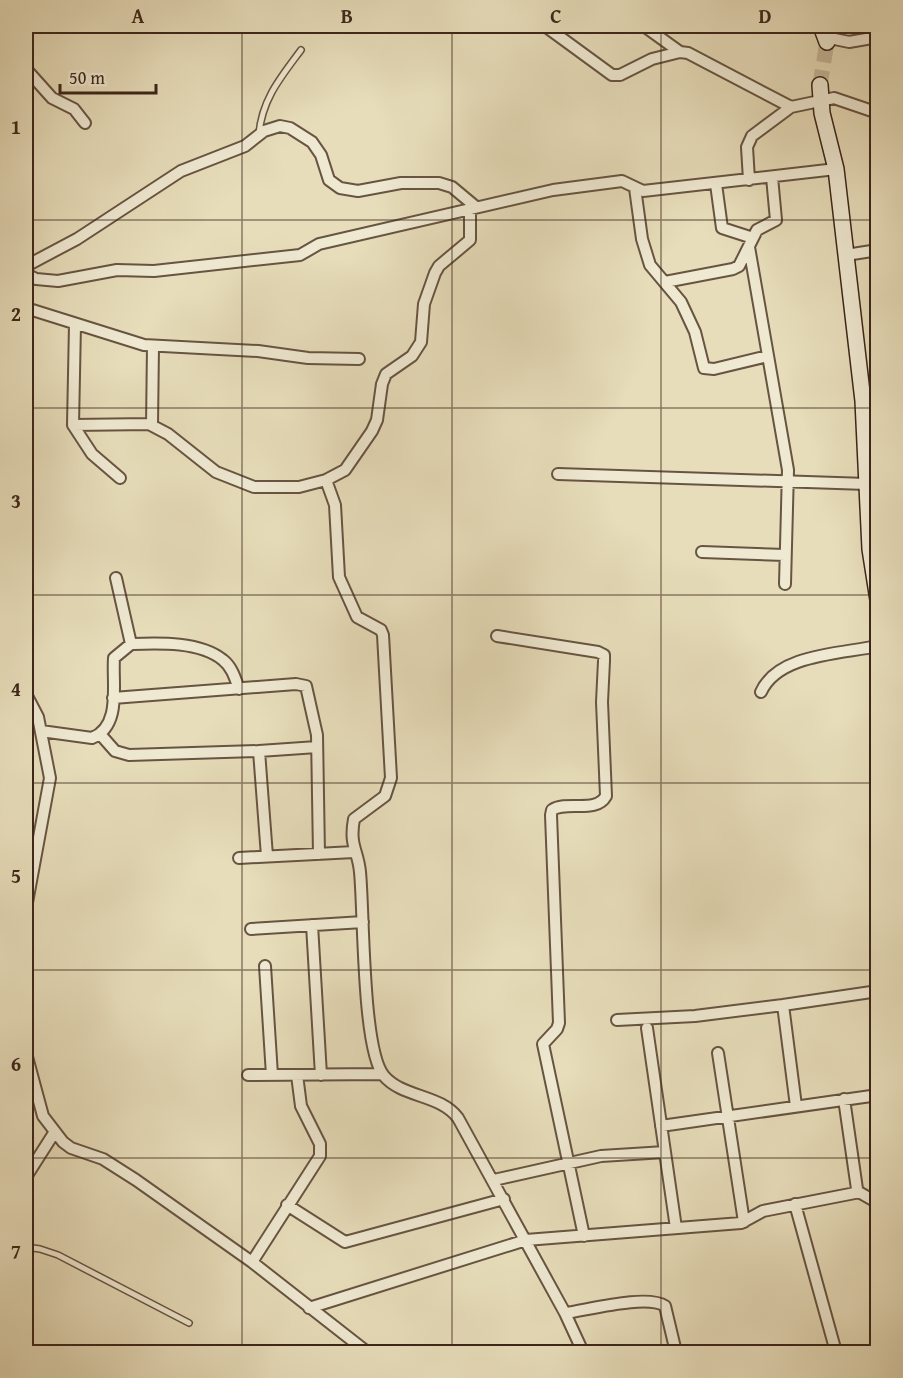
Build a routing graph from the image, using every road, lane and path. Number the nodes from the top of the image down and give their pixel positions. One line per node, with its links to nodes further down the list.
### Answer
1 (545, 26): 6 (street)
2 (644, 26): 6 (street)
3 (824, 35): 4 (street)
4 (878, 37)
5 (301, 50): 12 (lane)
6 (680, 52): 9 (street)
7 (26, 69): 11 (street)
8 (820, 92): 9 (street); 10 (street); 13 (street)
9 (791, 106): 15 (street)
10 (878, 113)
11 (85, 123)
12 (258, 135): 18 (street); 22 (street)
13 (836, 169): 14 (street); 21 (street)
14 (772, 177): 15 (street); 19 (street)
15 (748, 180): 16 (street)
16 (716, 184): 17 (street); 19 (street)
17 (635, 188): 18 (street); 24 (street)
18 (473, 207): 23 (street); 37 (street)
19 (751, 242): 24 (street); 28 (street)
20 (878, 250): 21 (street)
21 (846, 255): 30 (street)
22 (26, 266)
23 (26, 274)
24 (665, 282): 28 (street)
25 (26, 308): 26 (street)
26 (75, 324): 27 (street); 31 (street)
27 (153, 346): 29 (street); 32 (street)
28 (768, 356): 36 (street)
29 (359, 359)
30 (870, 402): 33 (street)
31 (73, 425): 32 (street); 35 (street)
32 (152, 425): 37 (street)
33 (872, 445): 38 (street)
34 (558, 474): 36 (street)
35 (120, 478)
36 (788, 479): 38 (street); 41 (street)
37 (326, 480): 56 (street)
38 (867, 484): 39 (street)
39 (874, 549): 44 (street)
40 (702, 552): 41 (street)
41 (785, 555): 43 (street)
42 (116, 578): 46 (street)
43 (784, 584)
44 (878, 600)
45 (497, 636): 83 (street)
46 (131, 644): 48 (street); 51 (street)
47 (878, 646): 49 (street)
48 (239, 689): 51 (street); 54 (street)
49 (761, 692)
50 (26, 694): 52 (street)
51 (113, 698): 53 (street)
52 (41, 731): 53 (street); 60 (street)
53 (100, 734): 55 (street)
54 (317, 747): 55 (street); 57 (street)
55 (259, 751): 58 (street)
56 (354, 852): 57 (street); 61 (street)
57 (319, 854): 58 (street)
58 (267, 856): 59 (street)
59 (239, 858)
60 (26, 908)
61 (363, 922): 62 (street); 71 (street)
62 (312, 925): 63 (street); 75 (street)
63 (251, 929)
64 (265, 966): 73 (street)
65 (878, 991): 66 (street)
66 (783, 1005): 67 (street); 78 (street)
67 (617, 1020)
68 (647, 1028): 80 (street)
69 (26, 1053): 81 (street)
70 (718, 1053): 79 (street)
71 (382, 1074): 75 (street); 85 (street)
72 (248, 1075): 73 (street)
73 (272, 1075): 74 (street)
74 (297, 1075): 75 (street); 90 (street)
75 (321, 1075)
76 (878, 1095): 77 (street)
77 (844, 1099): 78 (street); 86 (street)
78 (796, 1106): 79 (street)
79 (728, 1115): 80 (street); 91 (street)
80 (661, 1126): 82 (street)
81 (54, 1133): 84 (street); 96 (street)
82 (665, 1152): 83 (street); 92 (street)
83 (570, 1161): 85 (street); 93 (street)
84 (26, 1177)
85 (494, 1180): 87 (street)
86 (857, 1191): 88 (street); 89 (street)
87 (504, 1198): 90 (street); 94 (street)
88 (878, 1203)
89 (795, 1204): 91 (street); 103 (street)
90 (287, 1205): 96 (street)
91 (744, 1222): 92 (street)
92 (676, 1228): 93 (street)
93 (584, 1236): 94 (street)
94 (526, 1240): 97 (street); 98 (street)
95 (26, 1247): 99 (lane)
96 (252, 1262): 97 (street)
97 (309, 1308): 100 (street)
98 (565, 1313): 101 (street); 102 (street)
99 (189, 1323)
100 (367, 1353)
101 (583, 1353)
102 (675, 1353)
103 (836, 1353)

